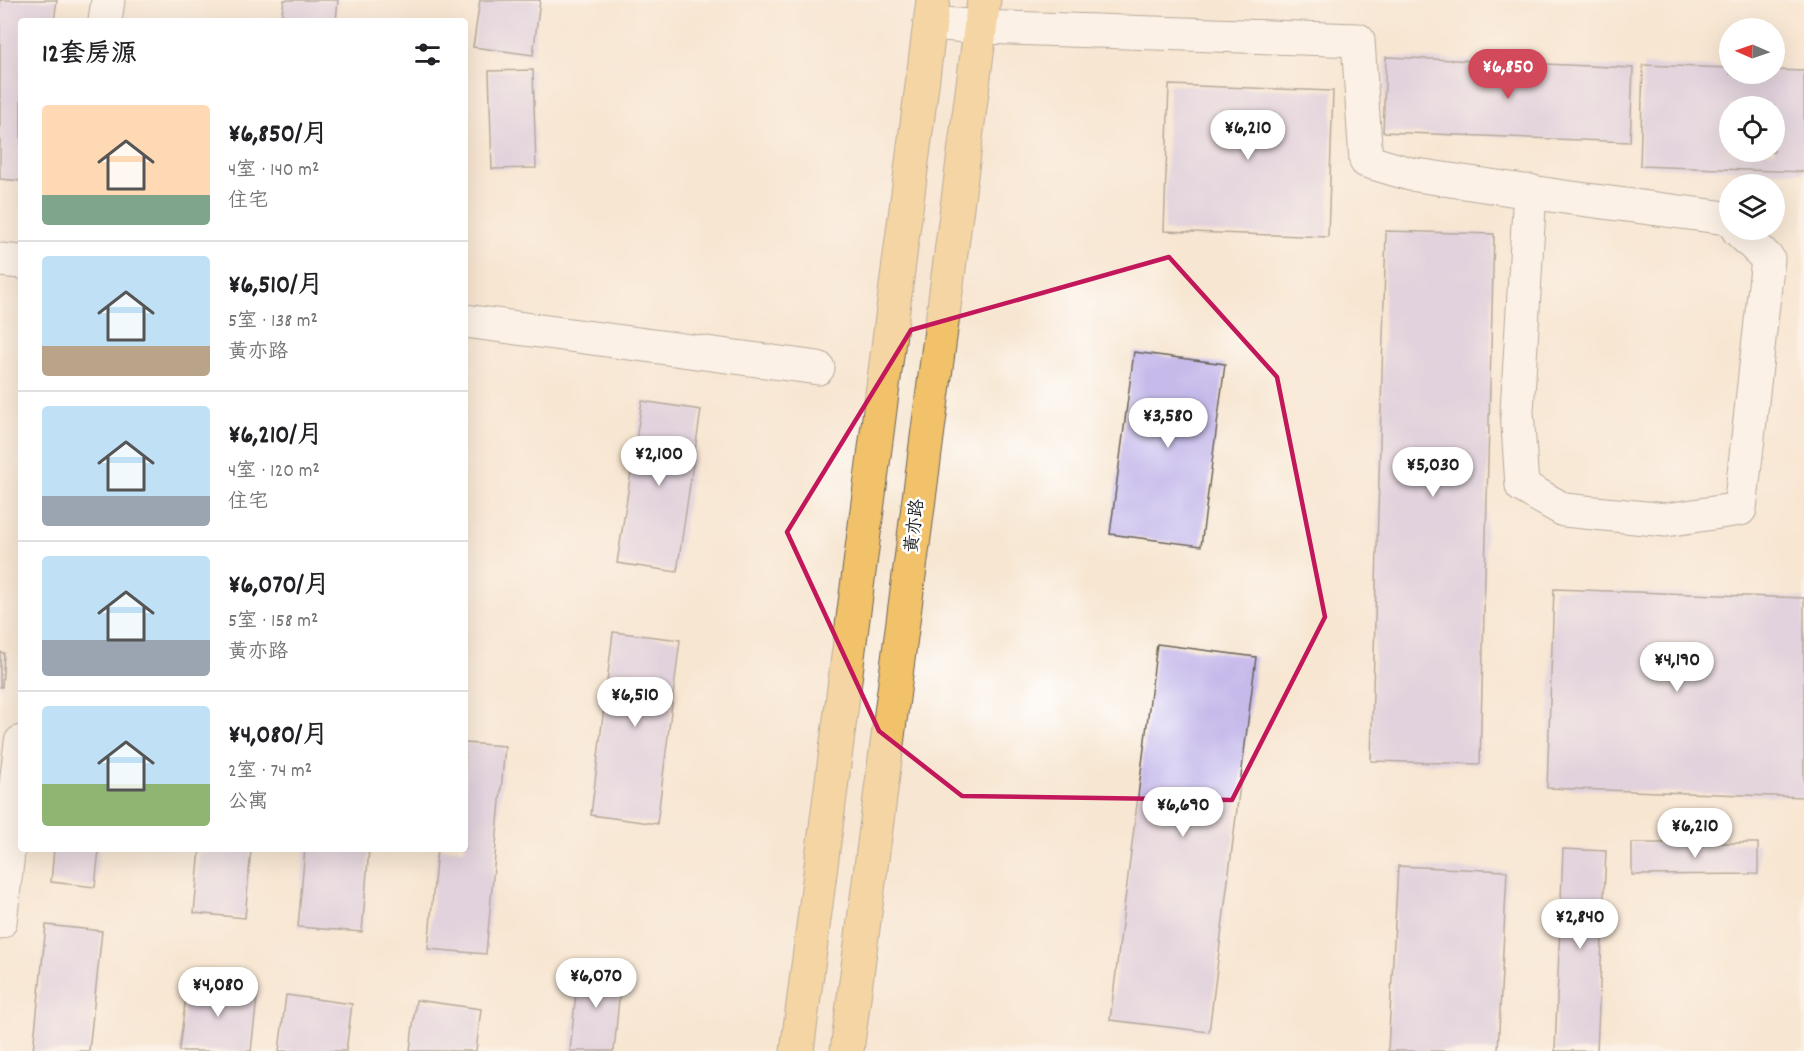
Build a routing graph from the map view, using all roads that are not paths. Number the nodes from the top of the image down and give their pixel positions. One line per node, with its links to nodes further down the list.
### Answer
1 (108, 0): 4 (lane)
2 (931, 12): 3 (lane); 14 (main road)
3 (982, 13): 5 (lane); 15 (main road, 黄亦路)
4 (105, 18)
5 (1530, 191): 6 (lane); 7 (lane)
6 (1719, 217)
7 (1748, 240)
8 (0, 260): 9 (lane)
9 (18, 262)
10 (468, 321): 11 (lane)
11 (818, 368)
12 (18, 768): 13 (lane)
13 (0, 922)
14 (797, 1051)
15 (847, 1051)

